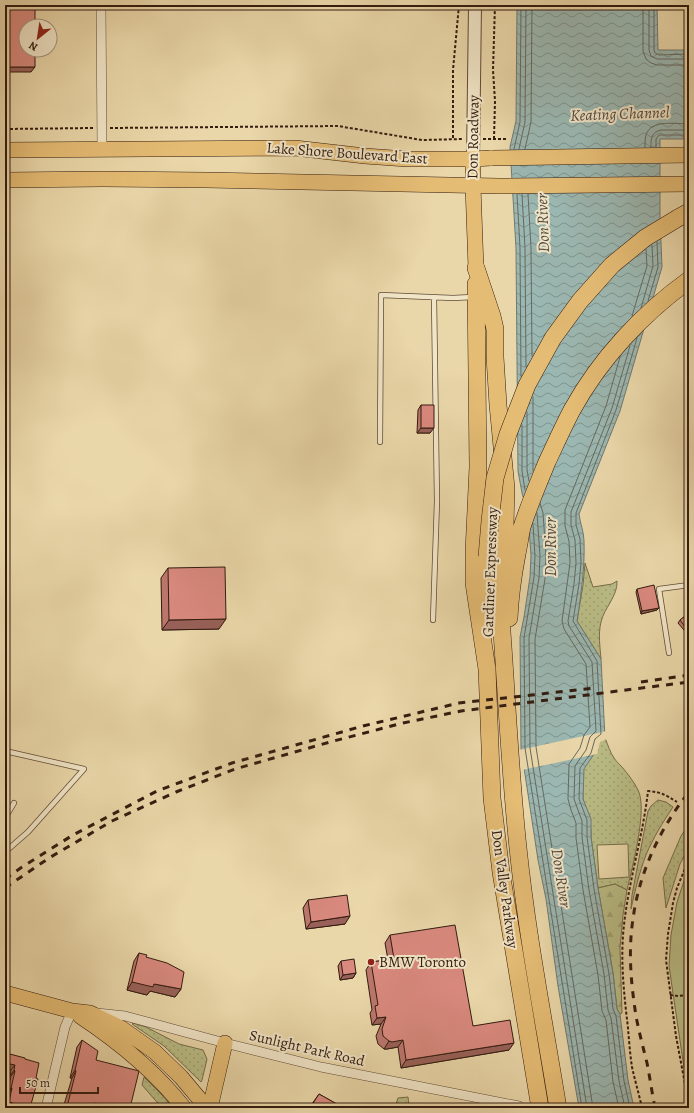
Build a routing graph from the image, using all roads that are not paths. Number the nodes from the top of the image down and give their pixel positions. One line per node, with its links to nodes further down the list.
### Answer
1 (101, 5): 3 (street)
2 (475, 5): 6 (street, Don Roadway)
3 (102, 149): 4 (main road, Lake Shore Boulevard East); 6 (main road, Lake Shore Boulevard East)
4 (5, 150)
5 (689, 155): 6 (main road, Lake Shore Boulevard East)
6 (473, 159): 9 (main road, Don Roadway)
7 (5, 180): 9 (main road, Lake Shore Boulevard East)
8 (689, 184): 9 (main road, Lake Shore Boulevard East)
9 (473, 186): 11 (main road, Don Roadway)
10 (689, 212): 19 (highway, Gardiner Expressway, bridge)
11 (476, 268): 13 (highway); 20 (highway)
12 (689, 280): 20 (highway)
13 (476, 296): 14 (lane); 19 (highway)
14 (434, 298): 15 (lane); 17 (lane)
15 (380, 442)
16 (689, 585): 18 (lane)
17 (433, 620)
18 (669, 653)
19 (486, 669): 33 (highway, Don Valley Parkway)
20 (505, 674): 34 (highway, Don Valley Parkway)
21 (5, 751): 24 (lane)
22 (14, 803): 23 (lane)
23 (5, 818)
24 (5, 852)
25 (5, 993): 26 (main road)
26 (72, 1011): 27 (main road); 30 (street); 31 (main road)
27 (90, 1013): 28 (street, Sunlight Park Road); 32 (main road)
28 (225, 1043): 29 (street, Sunlight Park Road); 32 (main road)
29 (519, 1106)
30 (46, 1108)
31 (184, 1108)
32 (209, 1108)
33 (540, 1108)
34 (558, 1108)

